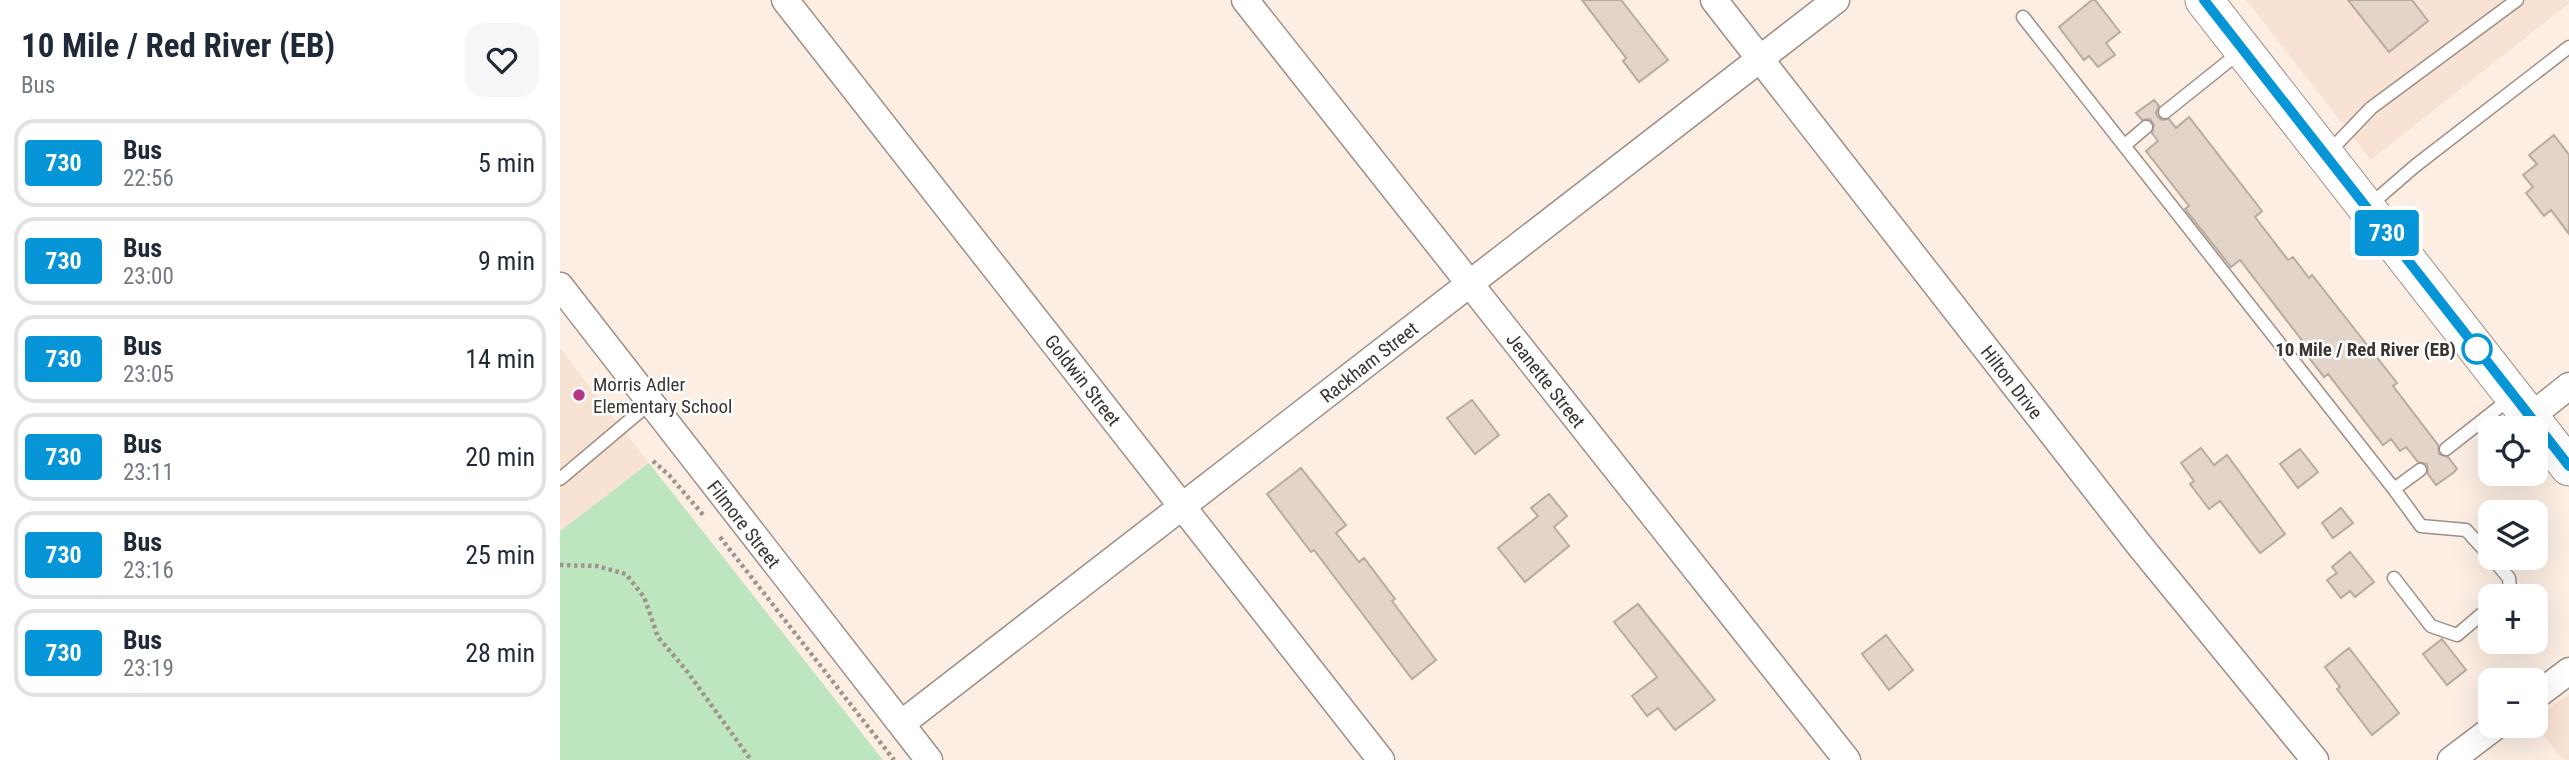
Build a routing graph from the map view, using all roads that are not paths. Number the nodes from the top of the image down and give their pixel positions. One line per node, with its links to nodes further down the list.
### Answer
1 (785, 0): 26 (street, Goldwin Street)
2 (1245, 0): 16 (street, Jeanette Street)
3 (1714, 0): 10 (street, Hilton Drive)
4 (1836, 0): 10 (street, Rackham Street)
5 (2204, 0): 9 (main road)
6 (2516, 0): 14 (lane)
7 (2023, 17): 13 (lane)
8 (2569, 47): 15 (lane)
9 (2243, 49): 11 (lane); 14 (main road)
10 (1760, 59): 16 (street, Rackham Street); 37 (street, Hilton Drive)
11 (2165, 112)
12 (2146, 127): 13 (lane)
13 (2125, 145): 25 (lane)
14 (2325, 155): 15 (main road)
15 (2367, 208): 20 (main road)
16 (1469, 283): 26 (street, Rackham Street); 36 (street, Jeanette Street)
17 (560, 286): 19 (street, Filmore Street)
18 (2569, 386): 20 (street)
19 (650, 403): 24 (lane); 32 (street, Filmore Street)
20 (2522, 406): 21 (lane); 22 (main road)
21 (2446, 449)
22 (2569, 467)
23 (2420, 470): 25 (lane)
24 (560, 479)
25 (2394, 489): 27 (lane)
26 (1183, 508): 32 (street, Rackham Street); 35 (street, Goldwin Street)
27 (2478, 543)
28 (2394, 578): 29 (lane)
29 (2478, 617)
30 (2569, 671): 31 (street)
31 (2548, 687)
32 (901, 724): 34 (street, Filmore Street)
33 (2480, 738): 38 (street)
34 (929, 760)
35 (1381, 760)
36 (1847, 760)
37 (2315, 760)
38 (2451, 760)

